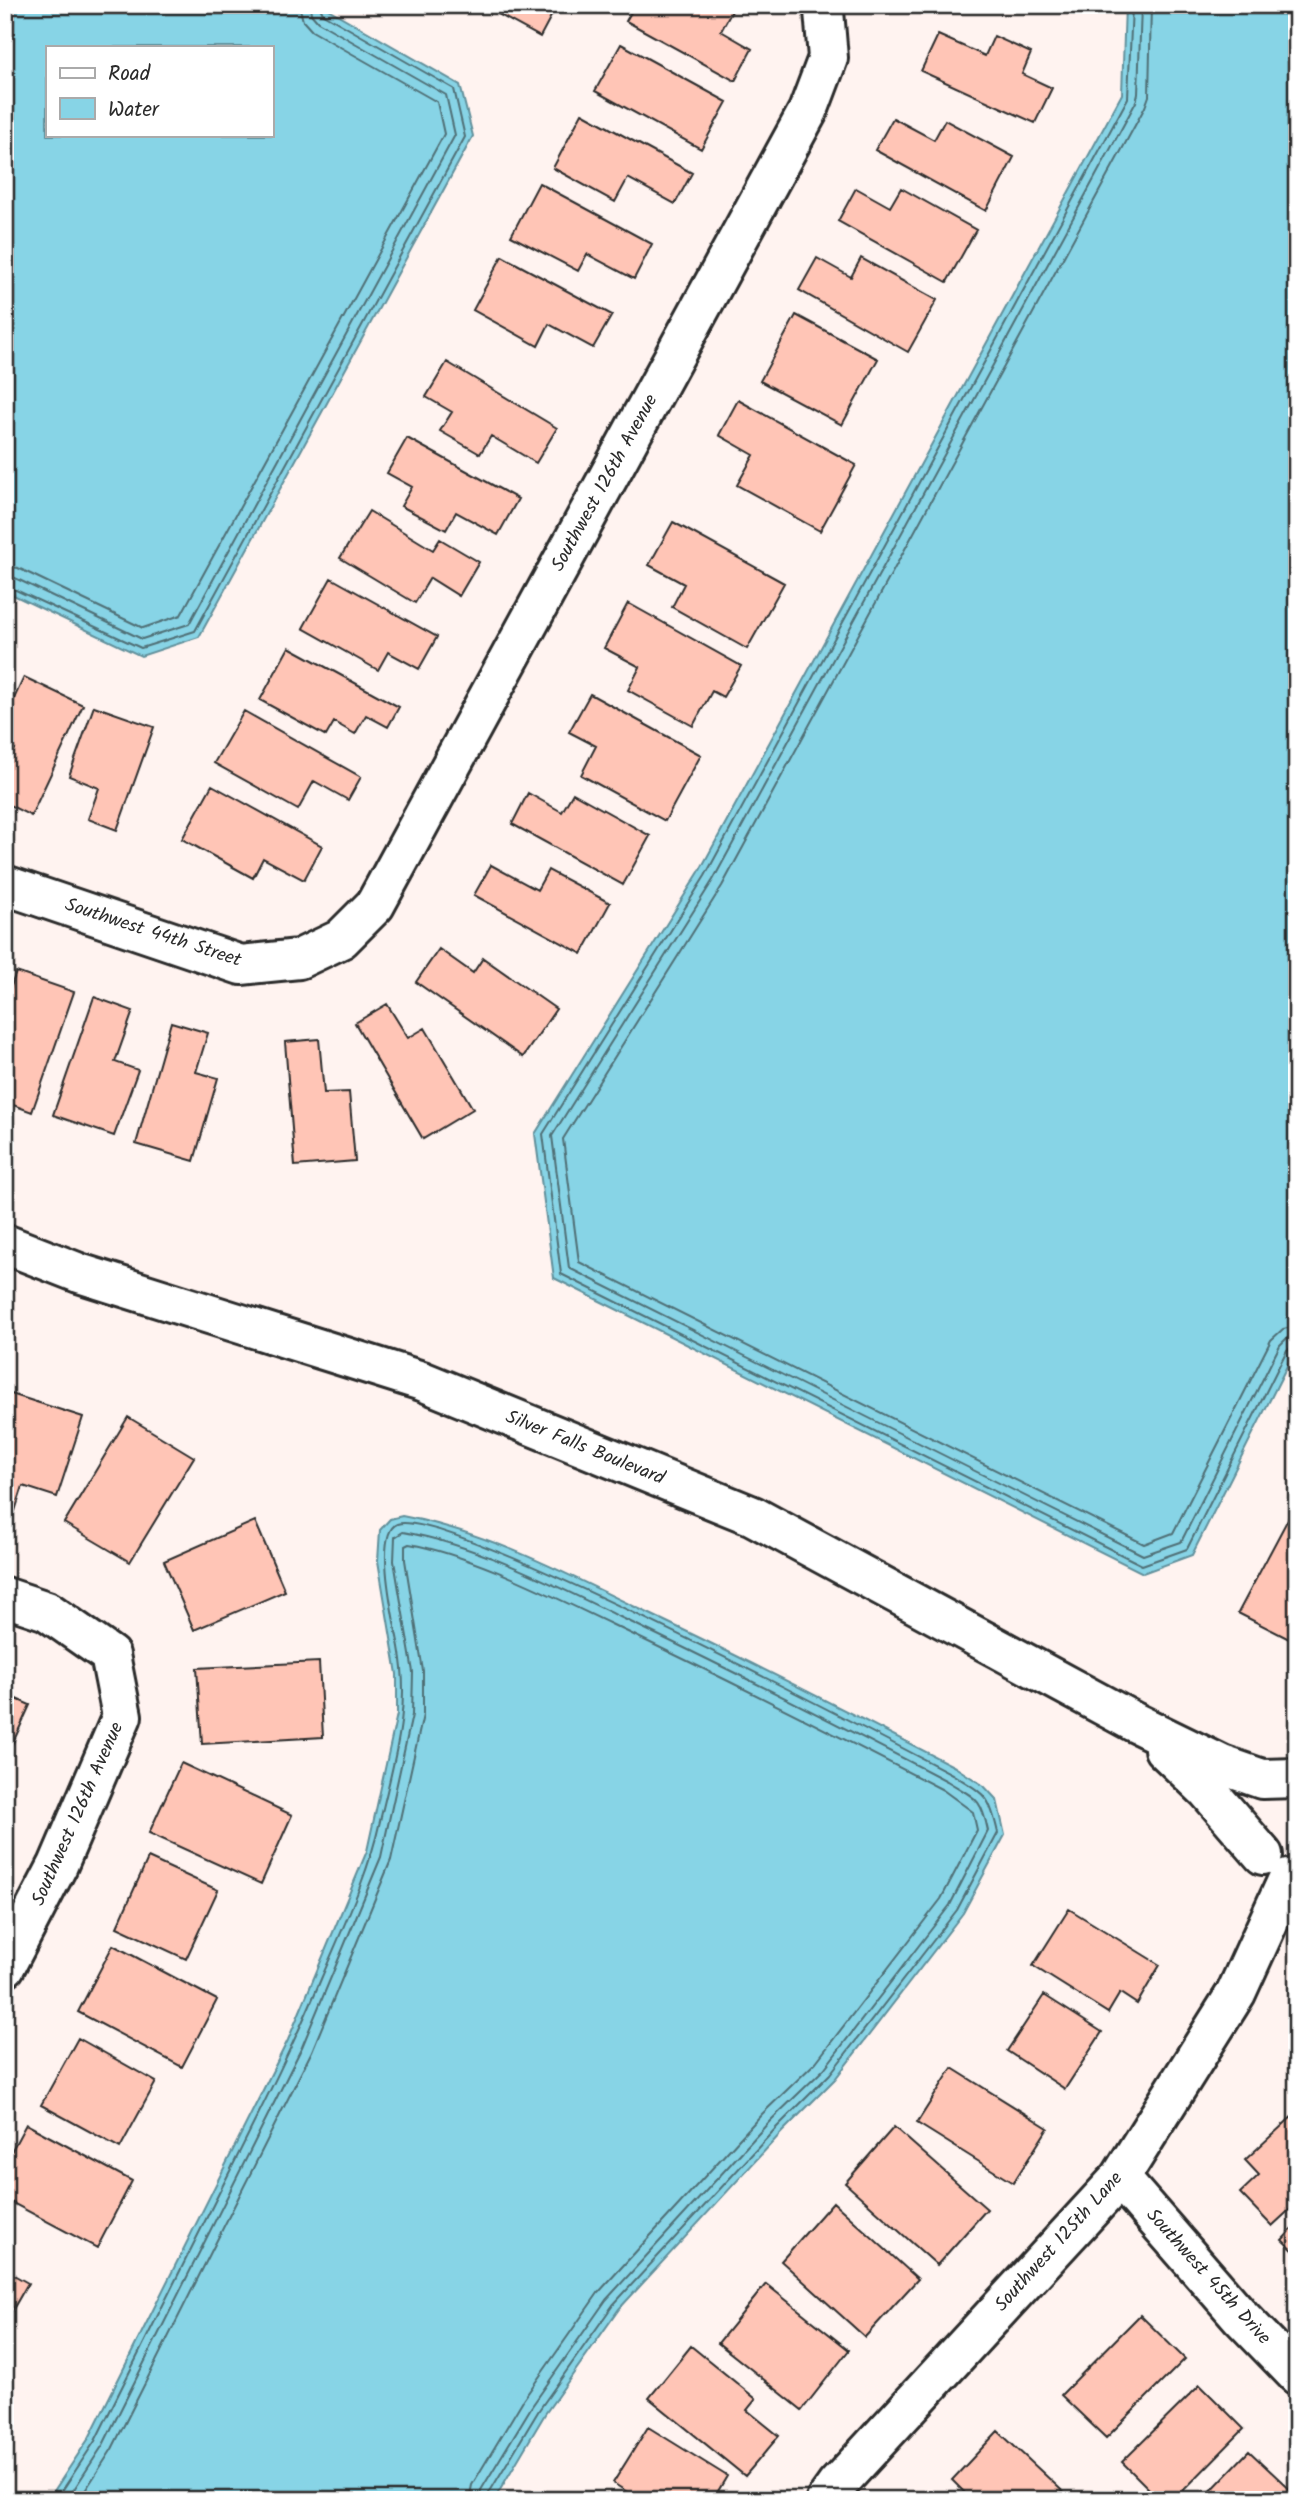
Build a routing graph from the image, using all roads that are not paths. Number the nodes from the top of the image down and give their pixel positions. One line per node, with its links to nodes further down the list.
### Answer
1 (823, 8): 3 (street, Southwest 126th Avenue)
2 (5, 885): 3 (street, Southwest 44th Street)
3 (341, 939)
4 (5, 1244): 6 (street, Silver Falls Boulevard)
5 (5, 1597): 9 (street, Southwest 126th Avenue)
6 (1134, 1722): 7 (street, Silver Falls Boulevard); 8 (street, Silver Falls Boulevard)
7 (1297, 1779): 8 (street)
8 (1283, 1872): 10 (street, Southwest 125th Lane)
9 (5, 1967)
10 (1120, 2178): 11 (street, Southwest 45th Drive); 12 (street, Southwest 125th Lane)
11 (1297, 2375)
12 (827, 2500)

